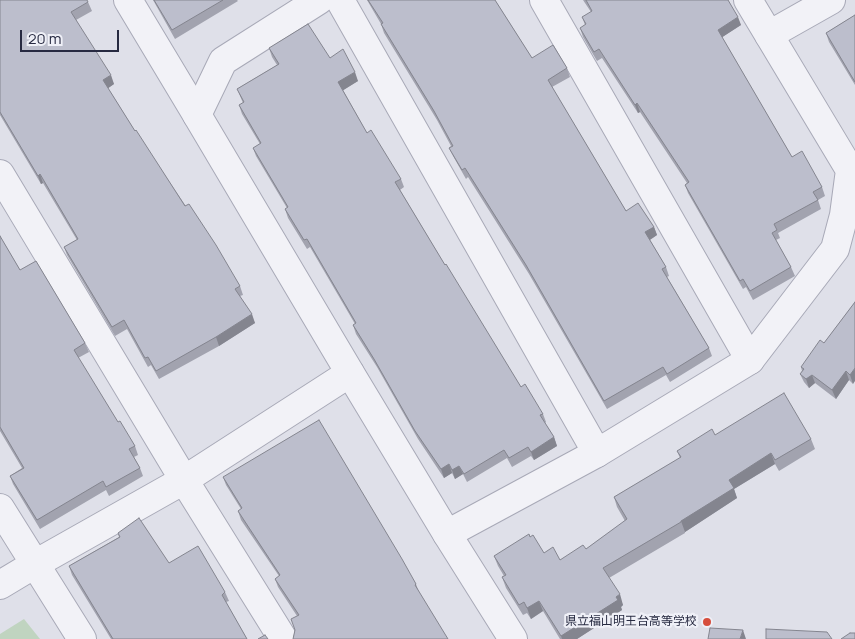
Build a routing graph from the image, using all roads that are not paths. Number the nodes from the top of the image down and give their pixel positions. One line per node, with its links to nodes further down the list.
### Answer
1 (128, 0): 8 (street)
2 (319, 0): 8 (street)
3 (340, 0): 13 (street)
4 (544, 0): 11 (street)
5 (748, 0): 7 (street)
6 (831, 0): 7 (street)
7 (769, 35): 10 (street)
8 (197, 115): 12 (street)
9 (0, 174): 14 (street)
10 (850, 212): 11 (street)
11 (750, 360): 13 (street)
12 (350, 373): 14 (street); 16 (street)
13 (597, 452): 16 (street)
14 (184, 480): 17 (street); 20 (street)
15 (0, 508): 17 (street)
16 (447, 534): 21 (street)
17 (35, 564): 18 (street); 19 (street)
18 (0, 585)
19 (82, 639)
20 (283, 639)
21 (512, 639)

